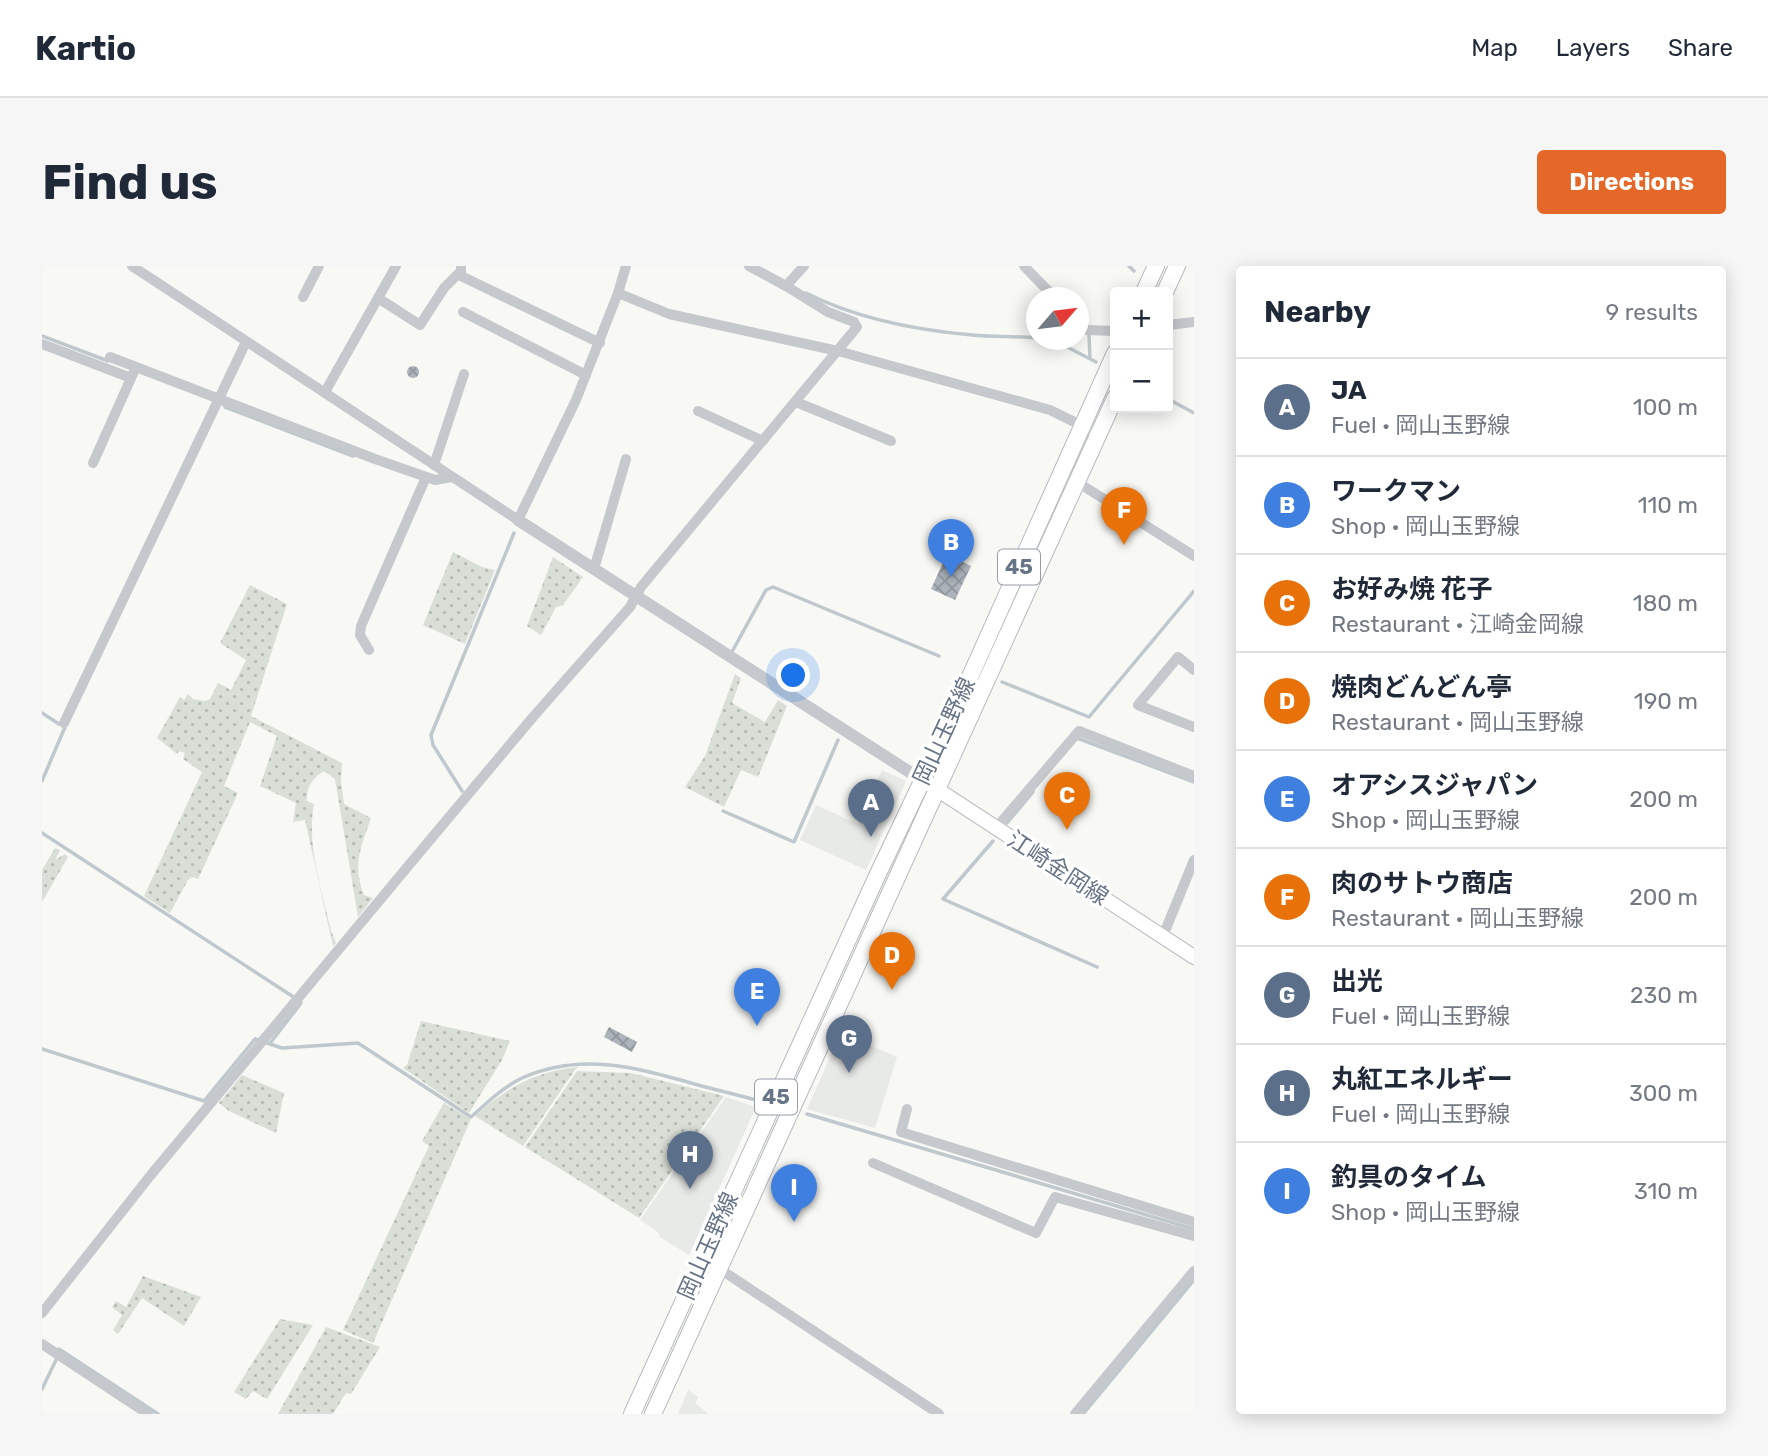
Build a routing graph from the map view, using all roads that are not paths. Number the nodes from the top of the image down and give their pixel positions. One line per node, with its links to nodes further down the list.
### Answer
1 (132, 266): 23 (street)
2 (319, 266): 16 (street)
3 (396, 266): 17 (street)
4 (625, 266): 15 (street)
5 (749, 266): 11 (street)
6 (804, 266): 11 (street)
7 (1024, 266): 12 (street)
8 (1156, 266): 13 (main road)
9 (1177, 266): 14 (main road)
10 (461, 268): 17 (street); 24 (street)
11 (788, 284): 26 (street)
12 (1044, 287)
13 (1146, 287)
14 (1167, 287)
15 (618, 293): 24 (street); 26 (street)
16 (303, 297)
17 (378, 298): 33 (street)
18 (463, 312): 31 (street)
19 (1194, 322): 20 (street)
20 (1173, 324)
21 (1089, 330): 22 (street)
22 (1110, 331)
23 (246, 342): 33 (street); 34 (street)
24 (600, 343): 31 (street)
25 (42, 344): 32 (street)
26 (838, 351): 35 (street); 38 (street)
27 (110, 357): 29 (street)
28 (1110, 364): 38 (main road, 岡山玉野線 / 45)
29 (136, 367): 32 (street); 34 (street)
30 (464, 374): 44 (street)
31 (586, 375): 48 (street)
32 (131, 378): 43 (street)
33 (325, 392): 44 (street)
34 (219, 400): 45 (street); 54 (street)
35 (796, 402): 40 (street); 41 (street)
36 (1110, 409): 39 (main road, 岡山玉野線 / 45)
37 (698, 411): 40 (street)
38 (1081, 426): 39 (street); 57 (main road, 岡山玉野線 / 45)
39 (1099, 434): 47 (main road, 岡山玉野線 / 45)
40 (763, 440): 51 (street)
41 (891, 441)
42 (626, 459): 50 (street)
43 (93, 463)
44 (434, 466): 46 (street)
45 (426, 477): 46 (street); 52 (street)
46 (452, 477): 48 (street)
47 (1076, 482): 49 (street); 58 (main road, 岡山玉野線 / 45)
48 (518, 520): 50 (street)
49 (1194, 555)
50 (594, 569): 51 (street)
51 (636, 596): 57 (street); 70 (street)
52 (369, 650)
53 (1194, 670): 55 (street)
54 (64, 723)
55 (1194, 727)
56 (1194, 776): 59 (street)
57 (922, 780): 58 (main road, 江崎金岡線); 67 (main road, 岡山玉野線 / 45)
58 (937, 790): 59 (main road, 江崎金岡線); 68 (main road, 岡山玉野線 / 45)
59 (996, 828): 61 (main road, 江崎金岡線)
60 (1194, 860): 61 (street)
61 (1163, 936): 62 (main road, 江崎金岡線)
62 (1194, 957)
63 (907, 1109): 65 (street)
64 (873, 1163): 66 (street)
65 (1194, 1222)
66 (1194, 1236)
67 (702, 1260): 68 (street); 73 (main road, 岡山玉野線 / 45)
68 (719, 1270): 74 (main road, 岡山玉野線 / 45); 75 (street)
69 (1194, 1271): 76 (street)
70 (42, 1313)
71 (42, 1344): 72 (street)
72 (148, 1414)
73 (632, 1414)
74 (653, 1414)
75 (939, 1414)
76 (1075, 1414)

